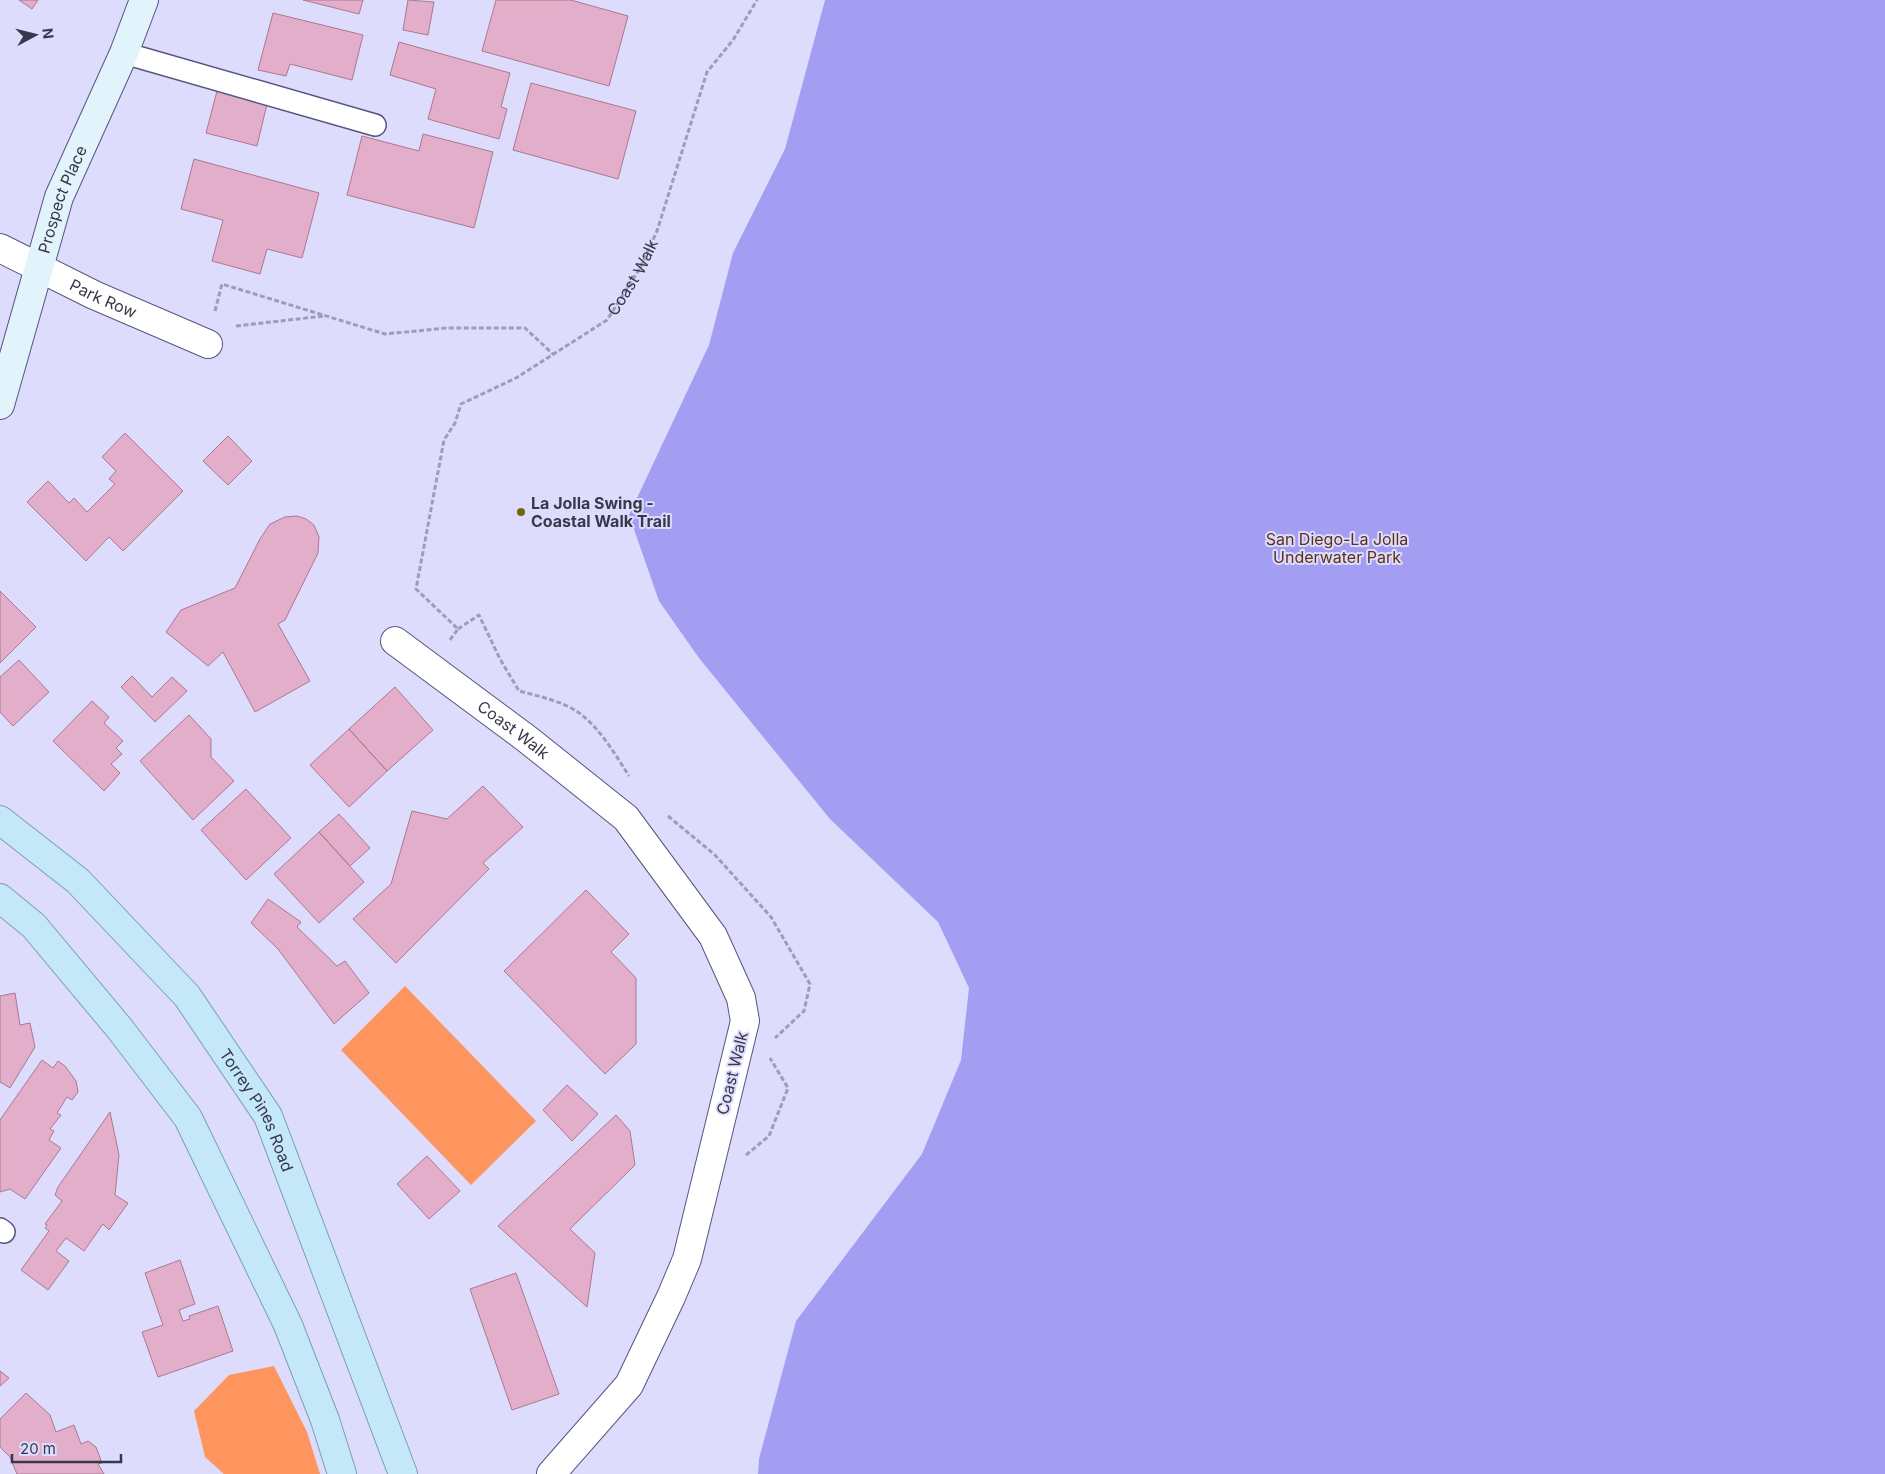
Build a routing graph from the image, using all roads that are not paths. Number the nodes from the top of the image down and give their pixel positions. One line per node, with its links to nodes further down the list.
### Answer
1 (144, 0): 2 (main road, Prospect Place)
2 (124, 53): 3 (lane); 5 (main road, Prospect Place)
3 (375, 125)
4 (0, 248): 5 (street, Park Row)
5 (38, 269): 6 (street, Park Row); 7 (main road, Prospect Place)
6 (209, 336)
7 (0, 405)
8 (395, 641): 13 (street, Coast Walk)
9 (0, 820): 12 (main road, Torrey Pines Road)
10 (0, 898): 11 (main road)
11 (342, 1474)
12 (403, 1474)
13 (551, 1474)

